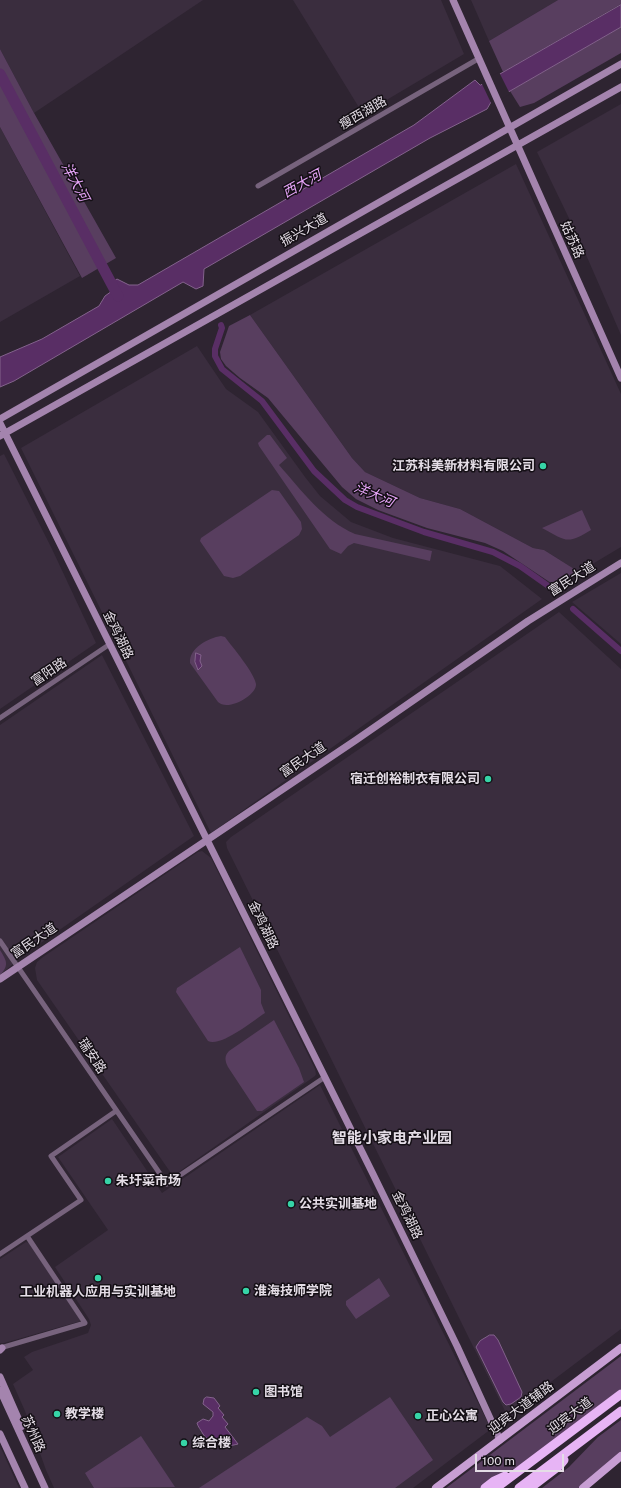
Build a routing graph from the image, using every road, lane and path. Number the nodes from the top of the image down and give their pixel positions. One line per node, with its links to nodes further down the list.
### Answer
1 (453, 0): 2 (street)
2 (478, 59): 5 (street, 姑苏路); 7 (street, 瘦西湖路)
3 (621, 64): 5 (street, 振兴大道)
4 (621, 87): 6 (street)
5 (508, 128): 6 (street, 姑苏路); 9 (street, 振兴大道)
6 (517, 146): 8 (street, 姑苏路); 11 (street)
7 (258, 186)
8 (621, 378)
9 (0, 419)
10 (0, 423): 11 (street, 金鸡湖路)
11 (3, 435): 13 (street, 金鸡湖路)
12 (621, 563): 15 (street, 富民大道)
13 (110, 644): 14 (street, 富阳路); 15 (street, 金鸡湖路)
14 (0, 718)
15 (207, 839): 17 (street, 富民大道); 19 (street, 金鸡湖路)
16 (0, 941): 17 (street, 瑞安路)
17 (18, 967): 18 (street, 富民大道); 20 (street, 瑞安路)
18 (0, 979)
19 (325, 1077): 20 (street, 瑞安路); 30 (street, 金鸡湖路)
20 (116, 1111): 21 (street)
21 (27, 1236): 22 (street); 24 (street)
22 (0, 1254)
23 (621, 1348): 30 (main road, 迎宾大道辅路)
24 (1, 1349)
25 (0, 1377): 32 (street)
26 (0, 1390): 32 (street, 苏州路)
27 (621, 1394): 34 (highway, 迎宾大道)
28 (621, 1411): 31 (highway, 迎宾大道)
29 (0, 1434): 35 (street)
30 (500, 1440): 37 (main road, 迎宾大道辅路)
31 (582, 1441): 40 (highway, 迎宾大道); 41 (highway)
32 (27, 1450): 36 (street, 苏州路)
33 (621, 1456): 42 (main road)
34 (523, 1468): 38 (highway); 39 (highway, 迎宾大道)
35 (25, 1488)
36 (45, 1488)
37 (436, 1488)
38 (485, 1488)
39 (496, 1488)
40 (519, 1488)
41 (530, 1488)
42 (583, 1488)

